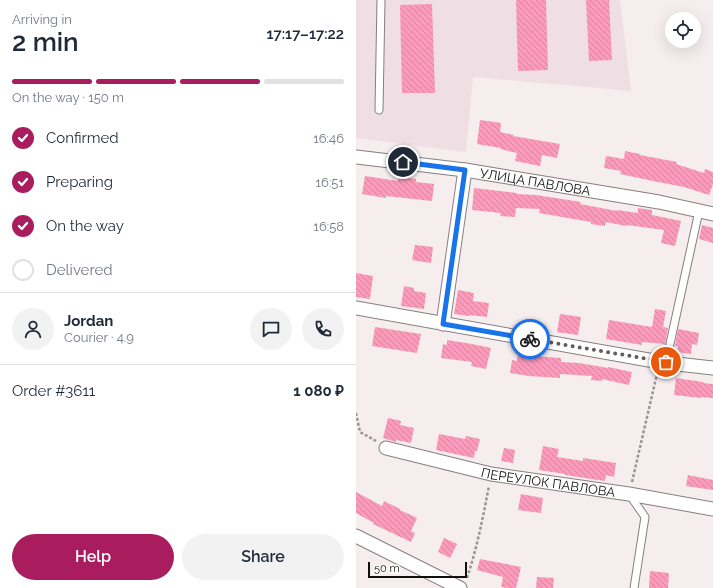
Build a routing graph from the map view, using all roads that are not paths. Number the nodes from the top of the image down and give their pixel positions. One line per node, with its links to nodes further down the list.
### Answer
1 (381, 0): 2 (lane)
2 (379, 110)
3 (356, 157): 4 (street, УЛИЦА ПАВЛОВА)
4 (465, 170): 5 (street, УЛИЦА ПАВЛОВА); 8 (street)
5 (699, 211): 6 (street, УЛИЦА ПАВЛОВА); 9 (lane)
6 (713, 214)
7 (356, 308): 8 (street)
8 (443, 324): 9 (street)
9 (663, 362): 10 (street)
10 (713, 368)
11 (386, 448): 12 (street, ПЕРЕУЛОК ПАВЛОВА)
12 (629, 494): 13 (street, ПЕРЕУЛОК ПАВЛОВА); 16 (lane)
13 (713, 509)
14 (356, 536): 15 (street)
15 (463, 584)
16 (634, 588)

